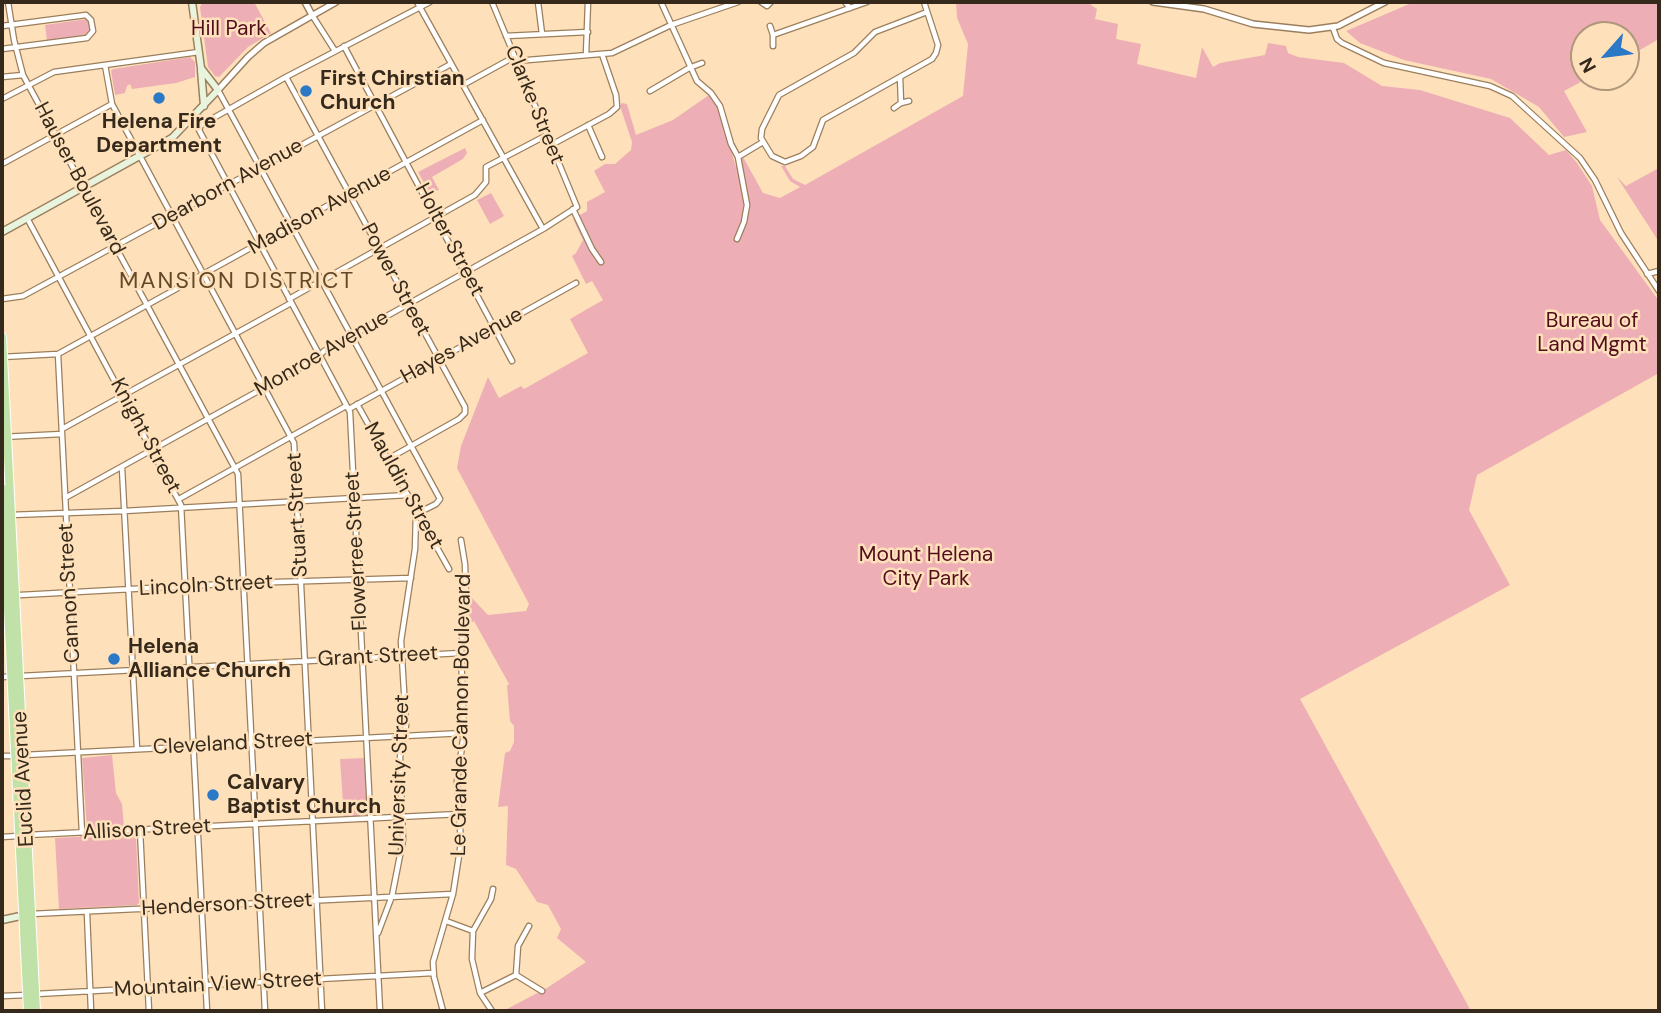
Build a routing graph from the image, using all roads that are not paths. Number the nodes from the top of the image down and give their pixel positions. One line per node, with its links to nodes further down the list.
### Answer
1 (8, 2): 22 (street, Hauser Boulevard)
2 (192, 2): 36 (main road)
3 (305, 2): 21 (street)
4 (336, 2): 21 (street)
5 (430, 2): 18 (street)
6 (492, 2): 29 (street, Clarke Street)
7 (538, 2): 28 (street)
8 (589, 2): 27 (street)
9 (662, 2): 23 (street)
10 (738, 2): 23 (street)
11 (761, 2): 12 (street)
12 (771, 2)
13 (845, 2): 19 (street)
14 (867, 2): 19 (street)
15 (925, 2): 20 (street)
16 (1153, 2): 26 (street)
17 (1385, 2): 26 (street)
18 (418, 4): 31 (street); 41 (street)
19 (850, 8): 30 (street)
20 (927, 12): 48 (street); 66 (street)
21 (312, 15): 35 (street); 51 (street)
22 (12, 24): 24 (street); 33 (street, Hauser Boulevard); 33 (street)
23 (671, 25): 37 (street); 44 (street)
24 (2, 26)
25 (770, 26): 30 (street)
26 (1333, 28): 92 (street)
27 (587, 32): 28 (street); 38 (street)
28 (542, 34): 29 (street)
29 (506, 36): 39 (street, Clarke Street)
30 (773, 36): 32 (street)
31 (344, 46): 35 (street); 57 (street, Holter Street)
32 (773, 46)
33 (16, 47): 34 (street); 45 (street, Hauser Boulevard)
34 (2, 49)
35 (335, 51): 47 (street)
36 (199, 52): 42 (street); 43 (main road)
37 (602, 54): 38 (street); 62 (street)
38 (586, 55): 39 (street)
39 (515, 59): 50 (street); 65 (street, Clarke Street)
40 (702, 63): 44 (street)
41 (452, 64): 50 (street); 57 (street, Dearborn Avenue)
42 (105, 65): 49 (street); 56 (street, Stuart Street)
43 (201, 68): 51 (main road); 58 (main road)
44 (689, 68): 52 (street); 70 (street)
45 (23, 75): 46 (street); 49 (street, Hauser Boulevard)
46 (2, 77)
47 (286, 77): 60 (street); 64 (street, Power Street)
48 (900, 77): 55 (street); 66 (street)
49 (28, 85): 53 (street); 63 (street, Hauser Boulevard)
50 (464, 85): 61 (street)
51 (218, 90): 58 (main road); 60 (street)
52 (650, 91)
53 (2, 99)
54 (909, 101): 55 (street)
55 (901, 103): 59 (street)
56 (112, 104): 63 (street); 68 (street, Stuart Street)
57 (376, 104): 64 (street, Dearborn Avenue); 72 (street, Holter Street)
58 (204, 106): 68 (main road)
59 (894, 108)
60 (229, 109): 74 (street); 75 (street, Flowerree Street)
61 (483, 120): 71 (street); 72 (street, Madison Avenue)
62 (588, 125): 67 (street); 69 (street)
63 (55, 135): 73 (street); 76 (street, Hauser Boulevard)
64 (318, 135): 74 (street, Dearborn Avenue); 77 (street, Power Street)
65 (547, 135): 67 (street, Clarke Street); 71 (street)
66 (763, 142): 70 (street)
67 (551, 145): 78 (street, Clarke Street)
68 (140, 156): 76 (main road); 79 (street, Stuart Street)
69 (602, 157)
70 (738, 157): 85 (street)
71 (503, 158): 81 (street); 83 (street)
72 (407, 162): 77 (street, Madison Avenue); 81 (street, Holter Street)
73 (2, 164)
74 (261, 167): 75 (street, Dearborn Avenue); 82 (street)
75 (228, 185): 79 (street, Dearborn Avenue); 86 (street, Flowerree Street)
76 (83, 187): 80 (main road); 87 (street, Hauser Boulevard)
77 (349, 195): 82 (street, Madison Avenue); 88 (street, Power Street)
78 (575, 208): 83 (street, Monroe Avenue); 89 (street, Clarke Street)
79 (172, 216): 87 (street, Dearborn Avenue); 93 (street, Stuart Street)
80 (27, 218): 84 (main road); 94 (street, Knight Street)
81 (436, 218): 88 (street); 91 (street, Holter Street)
82 (292, 226): 86 (street, Madison Avenue); 95 (street)
83 (543, 229): 91 (street, Monroe Avenue)
84 (2, 232)
85 (737, 239)
86 (260, 244): 93 (street, Madison Avenue); 99 (street, Flowerree Street)
87 (115, 246): 94 (street, Dearborn Avenue); 101 (street, Hauser Boulevard)
88 (379, 250): 95 (street); 100 (street, Power Street)
89 (601, 262)
90 (1659, 271): 92 (street)
91 (466, 273): 100 (street, Monroe Avenue); 102 (street, Holter Street)
92 (1647, 274): 97 (street)
93 (204, 275): 101 (street, Madison Avenue); 103 (street, Stuart Street)
94 (59, 277): 98 (street, Dearborn Avenue); 106 (street, Knight Street)
95 (322, 281): 99 (street); 104 (street)
96 (576, 283): 102 (street, Hayes Avenue)
97 (1659, 291)
98 (2, 299)
99 (290, 301): 103 (street); 108 (street, Flowerree Street)
100 (408, 305): 104 (street, Monroe Avenue); 110 (street, Power Street)
101 (147, 306): 106 (street, Madison Avenue); 112 (street, Hauser Boulevard)
102 (495, 328): 110 (street, Hayes Avenue); 111 (street, Holter Street)
103 (235, 333): 112 (street); 113 (street, Stuart Street)
104 (351, 336): 108 (street, Monroe Avenue); 114 (street)
105 (2, 337): 109 (highway, Euclid Avenue)
106 (91, 337): 107 (street, Madison Avenue); 115 (street, Knight Street)
107 (58, 354): 109 (street, Madison Avenue); 119 (street, Cannon Street)
108 (320, 356): 113 (street, Monroe Avenue); 117 (street, Flowerree Street)
109 (2, 357): 120 (highway, Euclid Avenue)
110 (438, 359): 114 (street, Hayes Avenue); 122 (street, Power Street)
111 (512, 361)
112 (179, 365): 115 (street); 118 (street, Hauser Boulevard)
113 (265, 388): 118 (street, Monroe Avenue); 121 (street, Stuart Street)
114 (380, 391): 116 (street, Hayes Avenue); 122 (street)
115 (123, 396): 119 (street); 123 (street, Knight Street)
116 (357, 404): 117 (street, Hayes Avenue); 124 (street, Mauldin Street)
117 (347, 408): 121 (street, Hayes Avenue); 129 (street, Flowerree Street)
118 (209, 419): 123 (street, Monroe Avenue); 126 (street, Hauser Boulevard)
119 (62, 431): 120 (street); 130 (street, Cannon Street)
120 (4, 437): 138 (highway, Euclid Avenue)
121 (292, 437): 126 (street, Hayes Avenue); 132 (street, Stuart Street)
122 (411, 447): 124 (street); 137 (street)
123 (153, 450): 125 (street, Monroe Avenue); 131 (street, Knight Street)
124 (388, 459): 128 (street, Mauldin Street)
125 (122, 468): 130 (street, Monroe Avenue); 135 (street)
126 (236, 468): 131 (street, Hayes Avenue); 133 (street, Hauser Boulevard)
127 (2, 488): 138 (highway, Euclid Avenue)
128 (408, 495): 129 (street); 137 (street, Mauldin Street)
129 (354, 497): 132 (street); 141 (street, Flowerree Street)
130 (65, 498): 136 (street, Cannon Street)
131 (179, 499): 134 (street, Knight Street)
132 (297, 501): 133 (street); 143 (street, Stuart Street)
133 (240, 504): 134 (street); 144 (street, Hauser Boulevard)
134 (181, 509): 135 (street); 145 (street, Knight Street)
135 (124, 512): 136 (street); 146 (street)
136 (66, 514): 138 (street); 147 (street, Cannon Street)
137 (416, 514): 140 (street, Mauldin Street); 142 (street, University Street)
138 (5, 515): 148 (highway, Euclid Avenue)
139 (461, 540): 149 (street, Le Grande Cannon Boulevard)
140 (449, 569)
141 (358, 578): 142 (street, Lincoln Street); 143 (street, Lincoln Street); 151 (street, Flowerree Street)
142 (411, 578): 150 (street, University Street)
143 (301, 581): 144 (street, Lincoln Street); 152 (street, Stuart Street)
144 (244, 583): 145 (street, Lincoln Street); 153 (street, Hauser Boulevard)
145 (186, 588): 146 (street, Lincoln Street); 154 (street, Knight Street)
146 (128, 591): 147 (street, Lincoln Street); 155 (street)
147 (71, 593): 148 (street, Lincoln Street); 156 (street, Cannon Street)
148 (8, 596): 157 (highway, Euclid Avenue)
149 (461, 653): 150 (street, Grant Street); 158 (street, Le Grande Cannon Boulevard)
150 (401, 656): 151 (street, Grant Street); 159 (street, University Street)
151 (363, 658): 152 (street, Grant Street); 160 (street, Flowerree Street)
152 (305, 661): 153 (street, Grant Street); 161 (street, Stuart Street)
153 (247, 664): 154 (street, Grant Street); 162 (street, Hauser Boulevard)
154 (190, 667): 155 (street, Grant Street); 163 (street, Knight Street)
155 (132, 670): 156 (street, Grant Street); 164 (street)
156 (74, 673): 157 (street, Grant Street); 165 (street, Cannon Street)
157 (11, 676): 166 (highway, Euclid Avenue)
158 (464, 733): 159 (street, Cleveland Street); 168 (street, Le Grande Cannon Boulevard)
159 (404, 736): 160 (street, Cleveland Street); 169 (street, University Street)
160 (366, 738): 161 (street, Cleveland Street); 170 (street, Flowerree Street)
161 (309, 740): 162 (street, Cleveland Street); 171 (street, Stuart Street)
162 (251, 743): 163 (street, Cleveland Street); 172 (street, Hauser Boulevard)
163 (193, 746): 164 (street, Cleveland Street); 173 (street, Knight Street)
164 (137, 749): 165 (street, Cleveland Street)
165 (78, 753): 166 (street, Cleveland Street); 175 (street, Cannon Street)
166 (19, 756): 167 (street, Cleveland Street); 176 (highway, Euclid Avenue)
167 (2, 757)
168 (460, 814): 169 (street, Allison Street); 179 (street, Le Grande Cannon Boulevard)
169 (401, 817): 170 (street, Allison Street); 180 (street, University Street)
170 (370, 818): 171 (street, Allison Street); 181 (street, Flowerree Street)
171 (313, 821): 172 (street, Allison Street); 182 (street, Stuart Street)
172 (256, 824): 173 (street, Allison Street); 183 (street, Hauser Boulevard)
173 (197, 827): 174 (street, Allison Street); 184 (street, Knight Street)
174 (139, 830): 175 (street, Allison Street); 185 (street)
175 (82, 833): 176 (street, Allison Street)
176 (23, 836): 177 (street, Allison Street); 187 (highway, Euclid Avenue)
177 (2, 837)
178 (493, 889): 191 (street)
179 (453, 894): 180 (street, Henderson Street); 189 (street, Le Grande Cannon Boulevard)
180 (392, 896): 181 (street, Henderson Street); 192 (street, University Street)
181 (375, 897): 182 (street, Henderson Street); 192 (street, Flowerree Street)
182 (317, 900): 183 (street, Henderson Street); 196 (street, Stuart Street)
183 (260, 902): 184 (street, Henderson Street); 197 (street, Hauser Boulevard)
184 (203, 906): 185 (street, Henderson Street); 198 (street, Knight Street)
185 (145, 910): 186 (street, Henderson Street); 199 (street)
186 (87, 913): 187 (street, Henderson Street); 201 (street)
187 (27, 915): 188 (main road, Henderson Street); 203 (highway, Euclid Avenue)
188 (2, 920)
189 (446, 921): 191 (street); 193 (street, Le Grande Cannon Boulevard)
190 (529, 926): 194 (street)
191 (473, 931): 202 (street)
192 (376, 937): 195 (street, Flowerree Street)
193 (433, 973): 195 (street, Mountain View Street); 213 (street, Le Grande Cannon Boulevard)
194 (516, 975): 200 (street); 202 (street)
195 (378, 977): 196 (street, Mountain View Street); 212 (street, Flowerree Street)
196 (321, 979): 197 (street, Mountain View Street); 211 (street, Stuart Street)
197 (264, 981): 198 (street, Mountain View Street); 210 (street, Hauser Boulevard)
198 (206, 986): 199 (street, Mountain View Street); 209 (street, Knight Street)
199 (149, 989): 201 (street, Mountain View Street); 208 (street)
200 (542, 991)
201 (90, 992): 203 (street, Mountain View Street); 207 (street)
202 (480, 993): 214 (street)
203 (31, 995): 204 (street, Mountain View Street); 205 (highway, Euclid Avenue); 206 (highway, Euclid Avenue)
204 (2, 996)
205 (28, 1011)
206 (36, 1011)
207 (91, 1011)
208 (149, 1011)
209 (207, 1011)
210 (265, 1011)
211 (322, 1011)
212 (380, 1011)
213 (443, 1011)
214 (492, 1011)

